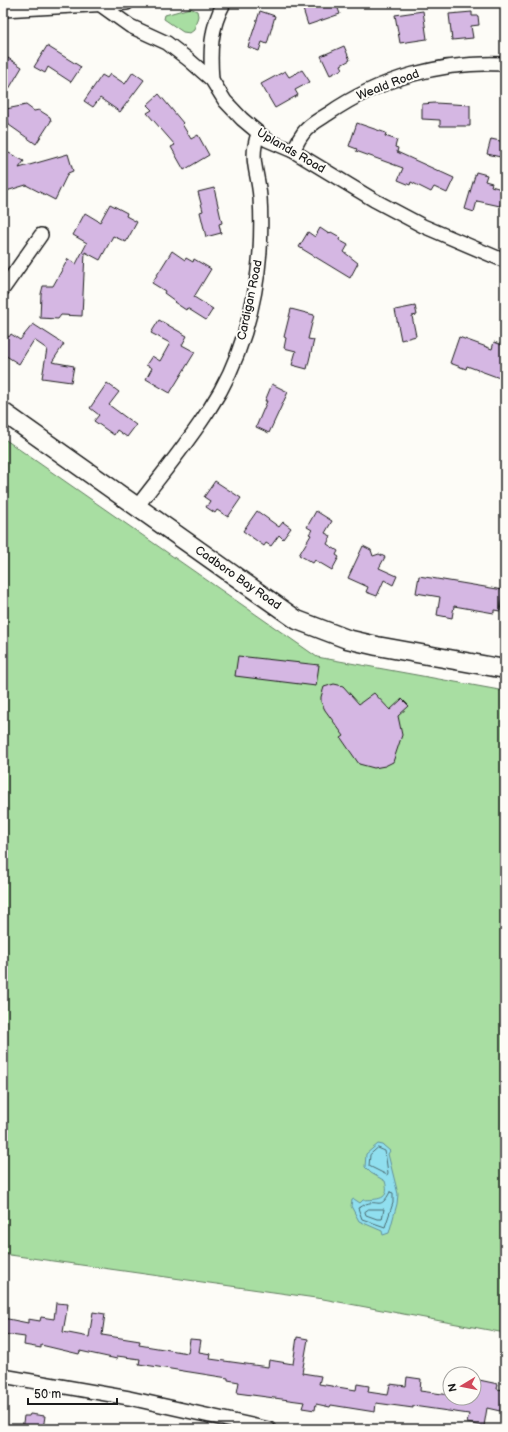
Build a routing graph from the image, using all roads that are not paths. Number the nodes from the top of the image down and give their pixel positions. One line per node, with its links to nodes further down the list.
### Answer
1 (127, 3): 3 (street)
2 (224, 3): 6 (street)
3 (102, 6): 4 (street); 6 (street, Uplands Road)
4 (3, 10)
5 (505, 64): 8 (street, Weald Road)
6 (212, 80): 7 (street, Uplands Road)
7 (258, 134): 8 (street, Uplands Road); 13 (street, Cardigan Road)
8 (294, 151): 10 (street, Uplands Road)
9 (41, 235): 11 (street)
10 (505, 261)
11 (3, 289)
12 (3, 412): 13 (main road, Cadboro Bay Road)
13 (136, 508): 14 (main road, Cadboro Bay Road)
14 (505, 669)
15 (3, 1376): 16 (street)
16 (269, 1429)

